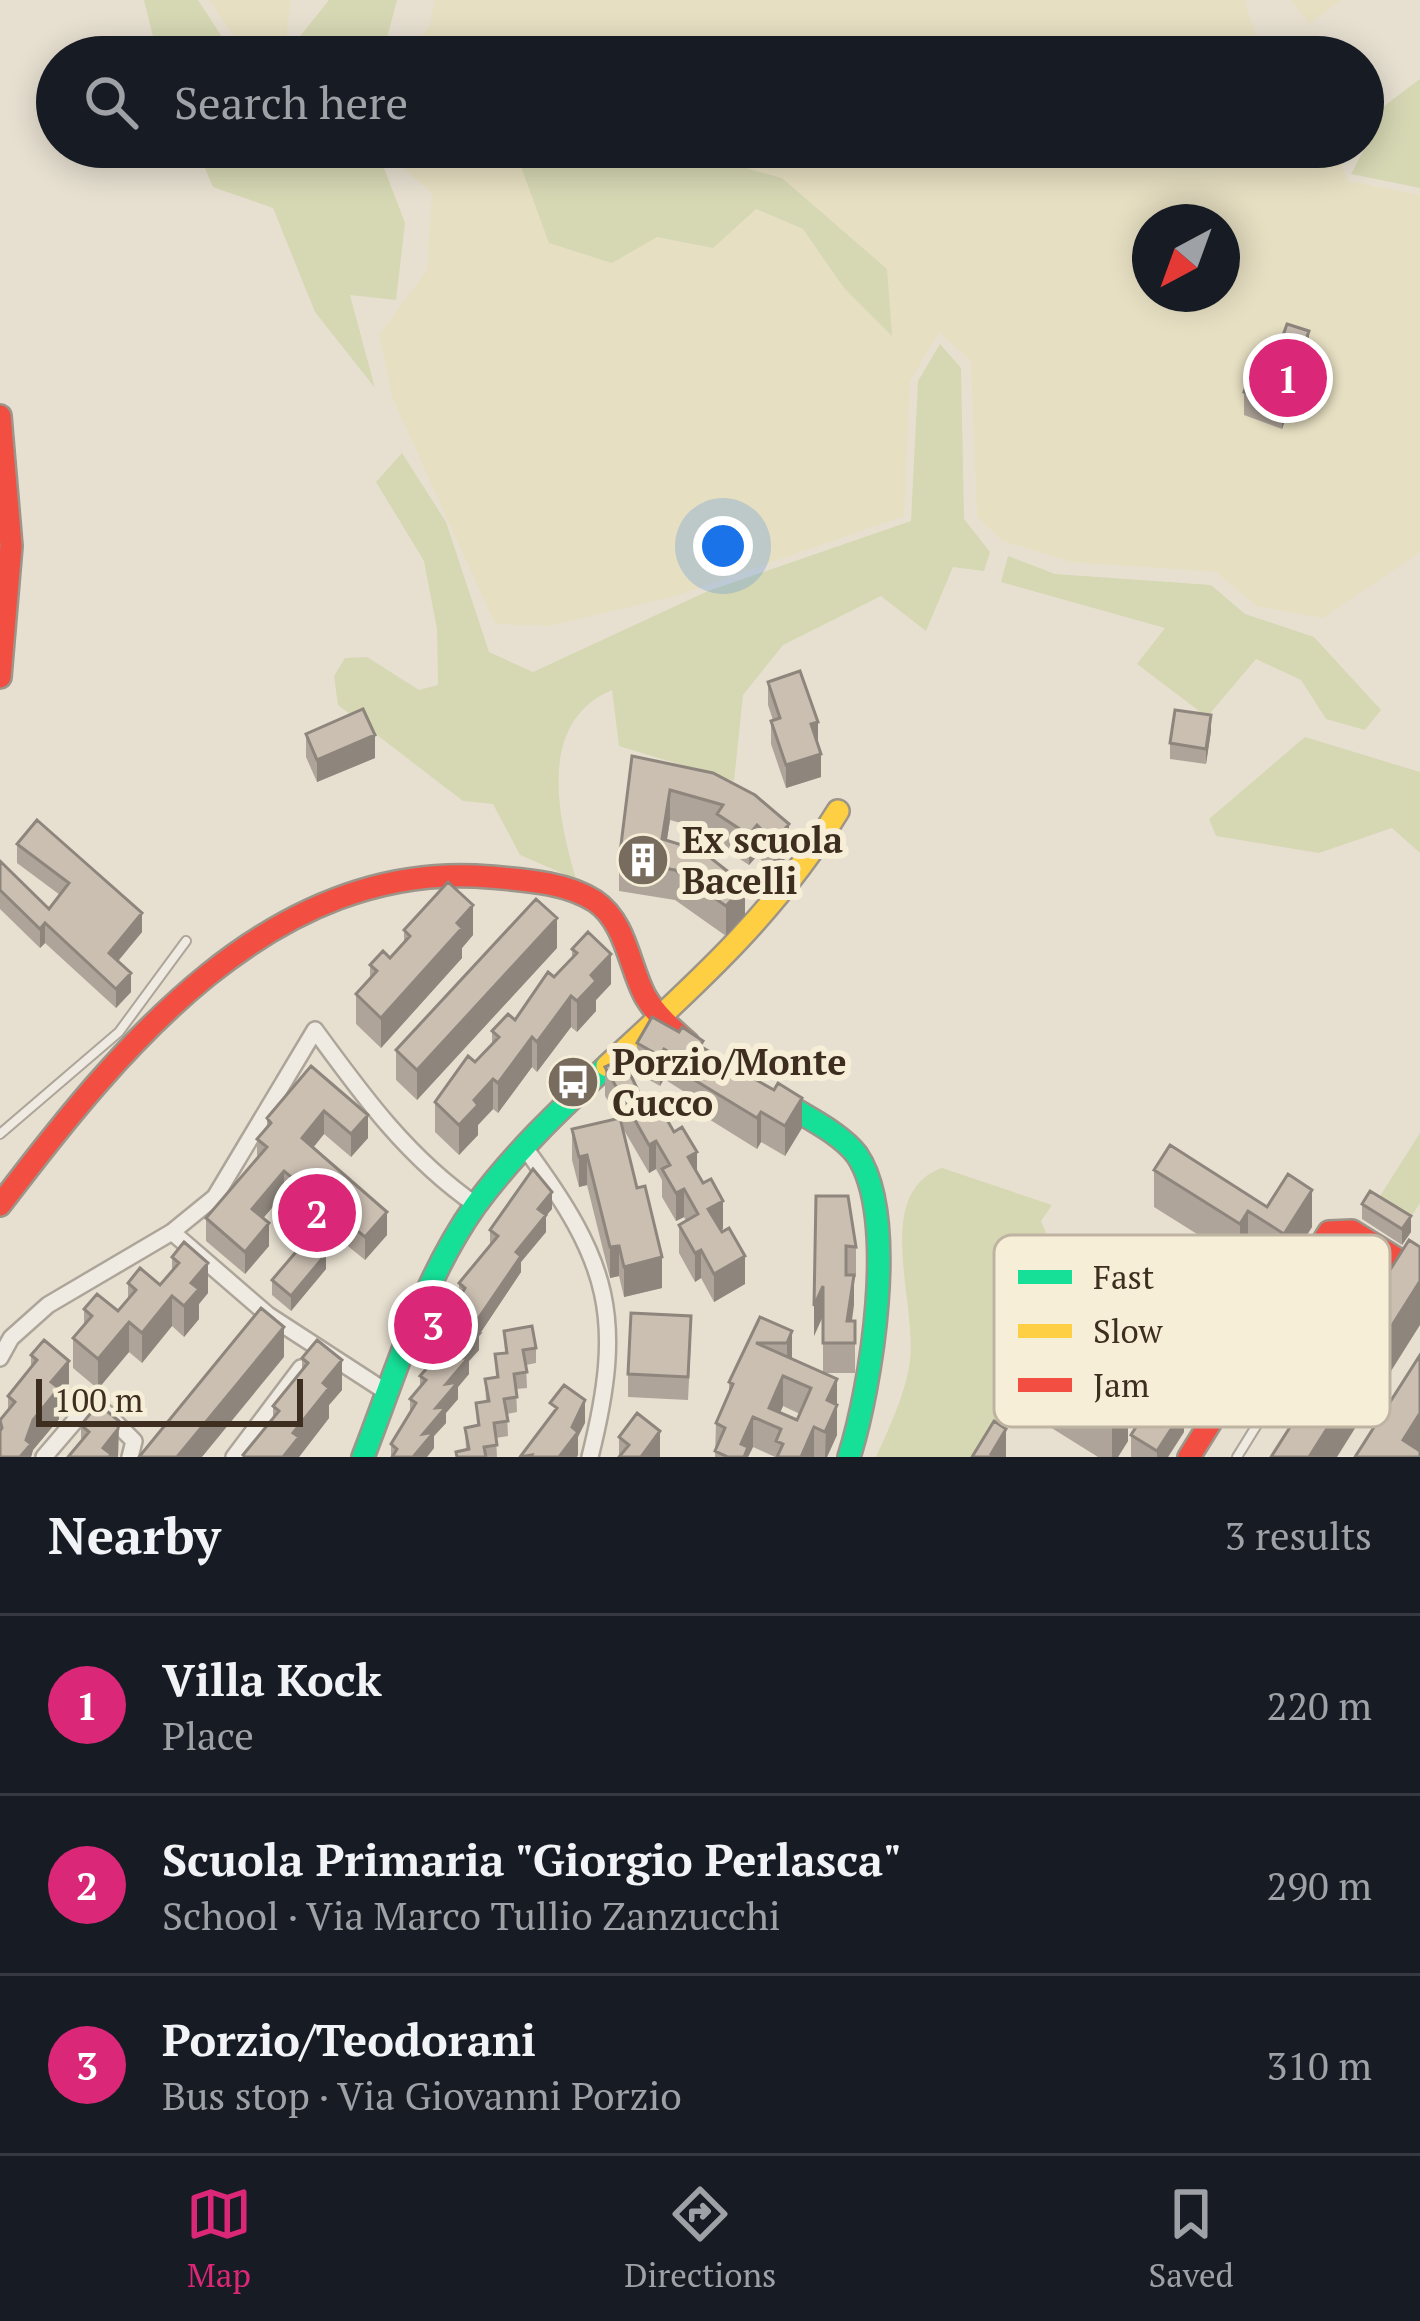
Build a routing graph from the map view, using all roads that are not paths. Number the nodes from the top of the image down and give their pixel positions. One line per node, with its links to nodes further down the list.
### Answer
1 (0, 416): 2 (main road)
2 (0, 676)
3 (838, 811): 5 (main road)
4 (186, 941): 8 (lane)
5 (661, 1019): 6 (main road); 9 (main road); 10 (main road)
6 (699, 1050)
7 (760, 1088): 27 (main road)
8 (0, 1134)
9 (525, 1148): 11 (main road); 26 (street)
10 (0, 1204)
11 (476, 1205): 12 (street); 19 (main road)
12 (172, 1232): 17 (street); 19 (street)
13 (1327, 1235): 14 (main road)
14 (1358, 1235)
15 (1412, 1262): 16 (street)
16 (1392, 1283)
17 (0, 1358)
18 (301, 1368): 24 (street)
19 (388, 1394): 25 (main road)
20 (1209, 1427): 28 (main road)
21 (1256, 1427): 29 (lane)
22 (44, 1457): 23 (street)
23 (130, 1457)
24 (234, 1457)
25 (363, 1457)
26 (590, 1457)
27 (849, 1457)
28 (1190, 1457)
29 (1237, 1457)

